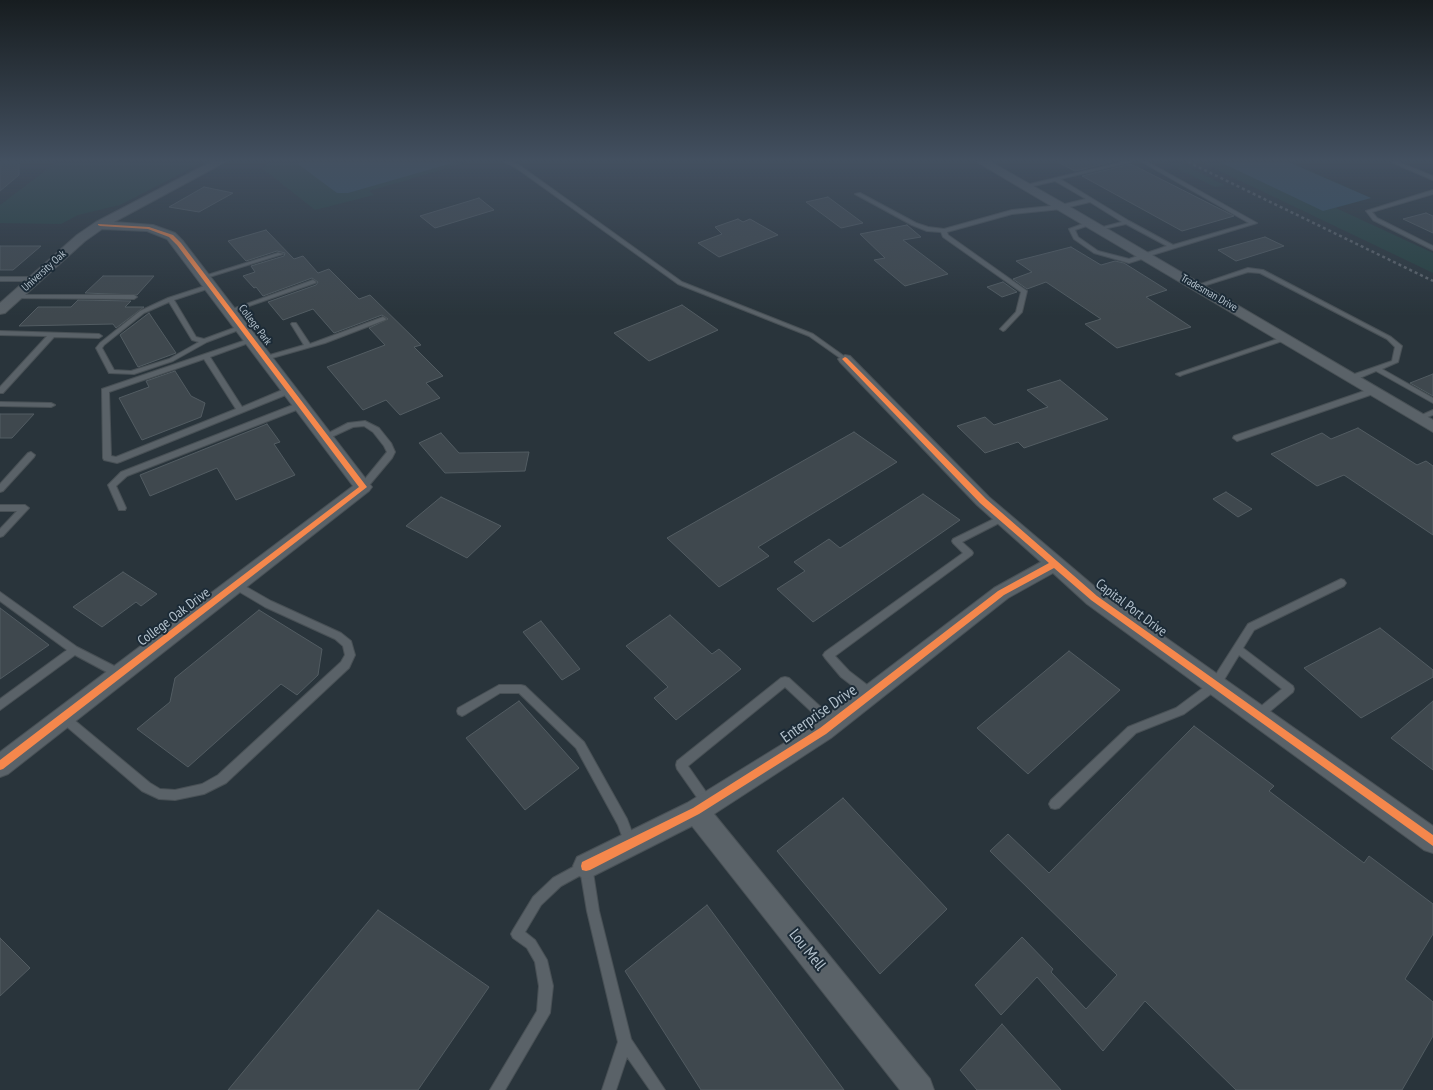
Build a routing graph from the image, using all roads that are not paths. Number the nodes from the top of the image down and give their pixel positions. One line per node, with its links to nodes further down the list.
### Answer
1 (123, 213): 10 (street, University Oak)
2 (582, 213): 40 (lane)
3 (893, 213): 12 (lane)
4 (1009, 213): 12 (lane)
5 (1073, 213): 11 (street, Tradesman Drive)
6 (1112, 213): 9 (lane)
7 (1236, 213): 13 (lane)
8 (1370, 213): 14 (lane)
9 (1127, 222): 11 (lane); 13 (lane)
10 (100, 225): 18 (street, University Oak); 19 (street, College Park)
11 (1095, 226): 16 (street, Tradesman Drive); 16 (lane)
12 (944, 231): 30 (lane)
13 (1171, 246): 16 (lane)
14 (1433, 248)
15 (280, 254): 19 (lane)
16 (1145, 255): 21 (street, Tradesman Drive)
17 (0, 279): 18 (lane)
18 (36, 279): 22 (street, University Oak)
19 (208, 282): 24 (lane); 26 (street, College Park)
20 (313, 282): 26 (lane)
21 (1198, 286): 34 (street, Tradesman Drive); 41 (lane)
22 (15, 297): 23 (lane); 25 (street, University Oak)
23 (134, 297)
24 (170, 300): 36 (lane); 36 (lane)
25 (0, 310)
26 (230, 311): 29 (street, College Park)
27 (382, 320): 37 (lane)
28 (294, 324): 37 (lane)
29 (242, 327): 35 (street, College Park); 36 (lane)
30 (1003, 330)
31 (0, 333): 32 (lane)
32 (53, 334): 33 (lane); 46 (lane)
33 (99, 336)
34 (1286, 338): 42 (lane); 43 (street, Tradesman Drive)
35 (252, 340): 38 (lane); 39 (street, College Park)
36 (205, 341)
37 (308, 346): 39 (lane)
38 (206, 356): 51 (lane); 51 (lane)
39 (265, 358): 44 (street, College Park)
40 (845, 359): 62 (street, Capital Port Drive)
41 (1377, 369): 43 (lane); 47 (lane)
42 (1180, 374)
43 (1352, 378): 45 (street, Tradesman Drive)
44 (290, 390): 50 (street, College Park); 51 (lane)
45 (1373, 390): 53 (street, Tradesman Drive); 56 (lane)
46 (0, 391)
47 (1433, 401)
48 (0, 404): 49 (lane)
49 (51, 405)
50 (301, 405): 55 (street, College Park); 61 (lane)
51 (240, 410)
52 (1433, 412): 53 (lane)
53 (1419, 418): 54 (street, Tradesman Drive)
54 (1433, 427)
55 (325, 436): 58 (street, College Park); 58 (lane)
56 (1237, 438)
57 (31, 455): 59 (lane)
58 (363, 487): 66 (street, College Oak Drive)
59 (0, 489)
60 (0, 508): 63 (lane)
61 (122, 508)
62 (1002, 518): 64 (street, Capital Port Drive); 72 (lane)
63 (0, 534)
64 (1054, 564): 71 (street, Capital Port Drive); 72 (street, Enterprise Drive)
65 (1341, 583): 68 (lane)
66 (236, 584): 70 (street, College Oak Drive); 76 (lane)
67 (0, 596): 69 (lane)
68 (1238, 649): 71 (lane); 75 (lane)
69 (74, 650): 70 (lane); 73 (lane)
70 (120, 674): 76 (street, College Oak Drive)
71 (1215, 685): 75 (street, Capital Port Drive); 79 (lane)
72 (871, 694): 77 (street, Enterprise Drive)
73 (0, 705)
74 (462, 711): 82 (lane)
75 (1258, 716): 81 (street, Capital Port Drive)
76 (63, 717): 78 (street, College Oak Drive)
77 (832, 724): 80 (street, Enterprise Drive); 80 (lane)
78 (0, 766)
79 (1055, 804)
80 (702, 807): 82 (street, Enterprise Drive); 88 (street, Lou Mell)
81 (1433, 841)
82 (630, 843): 83 (street, Enterprise Drive)
83 (586, 866): 84 (lane); 85 (lane)
84 (625, 1042): 86 (lane); 87 (lane)
85 (497, 1090)
86 (609, 1090)
87 (658, 1090)
88 (919, 1090)

